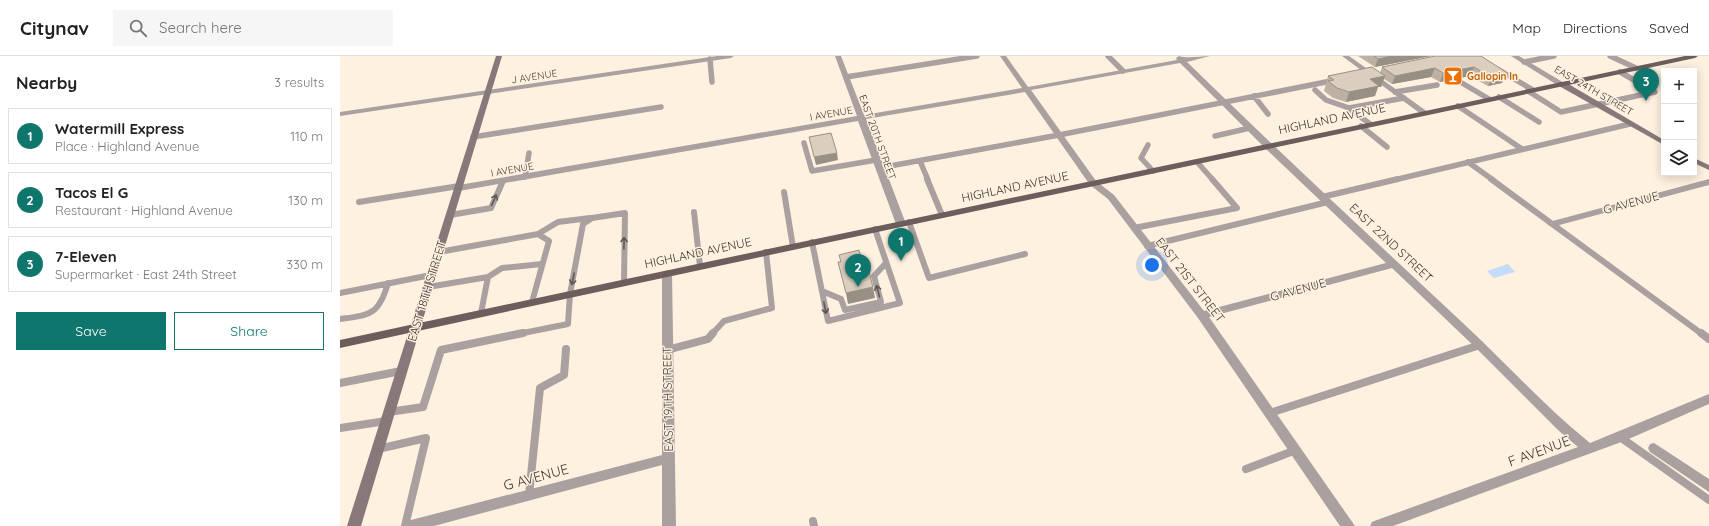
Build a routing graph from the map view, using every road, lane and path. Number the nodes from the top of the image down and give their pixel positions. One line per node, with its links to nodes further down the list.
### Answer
1 (499, 56): 30 (main road, EAST 18TH STREET)
2 (731, 56): 14 (street, J AVENUE)
3 (838, 56): 20 (street, EAST 20TH STREET)
4 (976, 56): 20 (lane)
5 (1003, 56): 26 (street, EAST 21ST STREET)
6 (1108, 56): 18 (lane)
7 (1207, 56): 13 (street, I AVENUE)
8 (1345, 56): 29 (street)
9 (1514, 56): 15 (street, EAST 24TH STREET)
10 (1554, 56): 15 (lane)
11 (1610, 56): 17 (lane)
12 (1695, 56): 17 (main road, HIGHLAND AVENUE)
13 (1179, 58): 18 (street, I AVENUE); 35 (street, EAST 22ND STREET)
14 (710, 59): 22 (lane); 30 (street, J AVENUE)
15 (1524, 62): 24 (street, EAST 24TH STREET)
16 (1495, 67): 28 (lane)
17 (1636, 68): 19 (main road, HIGHLAND AVENUE)
18 (1123, 71): 26 (street, I AVENUE)
19 (1620, 72): 24 (main road, HIGHLAND AVENUE); 36 (lane)
20 (846, 77): 43 (street, EAST 20TH STREET)
21 (1339, 79): 31 (lane)
22 (712, 82)
23 (1462, 83): 34 (lane)
24 (1562, 84): 28 (main road, HIGHLAND AVENUE); 36 (main road, EAST 24TH STREET)
25 (1436, 85): 29 (lane)
26 (1027, 89): 43 (street, I AVENUE); 49 (street, EAST 21ST STREET)
27 (1315, 90): 39 (lane)
28 (1530, 91): 32 (main road, HIGHLAND AVENUE); 36 (lane)
29 (1395, 92): 33 (street)
30 (487, 93): 41 (street, J AVENUE); 51 (main road, EAST 18TH STREET)
31 (1254, 96): 35 (lane); 42 (lane)
32 (1499, 97): 34 (main road, HIGHLAND AVENUE); 44 (lane)
33 (1404, 98): 39 (lane); 40 (street)
34 (1489, 99): 37 (main road, HIGHLAND AVENUE)
35 (1224, 102): 48 (street, EAST 22ND STREET); 49 (lane)
36 (1599, 105): 46 (main road, EAST 24TH STREET)
37 (1458, 106): 40 (main road, HIGHLAND AVENUE); 57 (lane)
38 (661, 107): 51 (lane)
39 (1349, 108): 45 (lane)
40 (1424, 112): 45 (main road, HIGHLAND AVENUE)
41 (340, 114)
42 (1268, 114)
43 (861, 118): 59 (street, EAST 20TH STREET); 67 (street, I AVENUE)
44 (1539, 122)
45 (1370, 124): 47 (main road, HIGHLAND AVENUE)
46 (1630, 124): 52 (main road, EAST 24TH STREET); 57 (lane)
47 (1361, 126): 55 (main road, HIGHLAND AVENUE); 56 (lane)
48 (1250, 128): 50 (lane); 55 (street, EAST 22ND STREET)
49 (1059, 135): 60 (lane); 70 (street, EAST 21ST STREET)
50 (1215, 136)
51 (473, 137): 71 (main road, EAST 18TH STREET)
52 (1661, 141)
53 (804, 143): 59 (lane)
54 (1148, 145): 66 (lane)
55 (1269, 146): 61 (main road, HIGHLAND AVENUE); 73 (street, EAST 22ND STREET)
56 (1387, 147)
57 (1522, 149): 62 (lane)
58 (530, 153): 67 (lane)
59 (876, 160): 64 (street, EAST 20TH STREET)
60 (920, 160): 64 (lane); 77 (lane)
61 (1197, 162): 66 (main road, HIGHLAND AVENUE); 81 (lane)
62 (1468, 162): 73 (lane); 80 (lane)
63 (1697, 162): 65 (main road)
64 (879, 168): 79 (street, EAST 20TH STREET)
65 (1709, 168)
66 (1153, 171): 70 (main road, HIGHLAND AVENUE)
67 (525, 177): 68 (street, I AVENUE)
68 (503, 181): 71 (street, I AVENUE); 76 (lane, one-way to 68)
69 (1709, 182): 80 (street, G AVENUE)
70 (1093, 183): 77 (main road, HIGHLAND AVENUE); 81 (street, EAST 21ST STREET)
71 (459, 187): 74 (lane); 76 (main road, EAST 18TH STREET)
72 (784, 192): 85 (lane)
73 (1325, 199): 86 (lane); 92 (street, EAST 22ND STREET)
74 (359, 202)
75 (694, 212): 93 (lane)
76 (450, 215): 87 (main road, EAST 18TH STREET)
77 (942, 215): 79 (main road, HIGHLAND AVENUE)
78 (592, 218): 83 (lane); 97 (lane, one-way to 78); 102 (lane, one-way to 102)
79 (905, 223): 82 (main road, HIGHLAND AVENUE); 89 (lane)
80 (1552, 224): 108 (lane)
81 (1134, 228): 86 (street, EAST 21ST STREET)
82 (875, 229): 84 (main road, HIGHLAND AVENUE); 90 (lane)
83 (538, 234): 87 (lane); 91 (lane)
84 (812, 242): 85 (main road, HIGHLAND AVENUE); 100 (lane)
85 (793, 246): 88 (main road, HIGHLAND AVENUE)
86 (1147, 246): 105 (street, EAST 21ST STREET)
87 (439, 252): 95 (main road, EAST 18TH STREET)
88 (766, 252): 93 (main road, HIGHLAND AVENUE); 112 (lane)
89 (1025, 254)
90 (886, 263): 100 (lane, one-way to 90); 100 (lane, one-way to 90)
91 (542, 264): 96 (lane); 103 (lane)
92 (1394, 264): 105 (street, G AVENUE); 110 (street, EAST 22ND STREET)
93 (700, 266): 94 (main road, HIGHLAND AVENUE)
94 (667, 273): 97 (main road, HIGHLAND AVENUE); 112 (street, EAST 19TH STREET)
95 (432, 275): 98 (lane); 99 (main road, EAST 18TH STREET)
96 (488, 277): 99 (lane); 104 (lane)
97 (624, 282): 102 (main road, HIGHLAND AVENUE)
98 (388, 283): 101 (lane); 106 (lane)
99 (428, 287): 107 (main road, EAST 18TH STREET)
100 (822, 291)
101 (340, 293)
102 (570, 294): 103 (main road, HIGHLAND AVENUE); 117 (lane)
103 (532, 302): 104 (main road, HIGHLAND AVENUE)
104 (481, 313): 107 (main road, HIGHLAND AVENUE)
105 (1202, 315): 116 (street, EAST 21ST STREET)
106 (340, 319)
107 (415, 328): 109 (main road, HIGHLAND AVENUE); 113 (main road, EAST 18TH STREET)
108 (1709, 339)
109 (340, 344)
110 (1480, 345): 116 (lane); 120 (street, EAST 22ND STREET)
111 (566, 349): 127 (lane)
112 (667, 350): 124 (street, EAST 19TH STREET)
113 (402, 371): 114 (lane); 117 (main road, EAST 18TH STREET)
114 (340, 383)
115 (1709, 399): 119 (street, F AVENUE)
116 (1270, 412): 123 (street, EAST 21ST STREET)
117 (388, 416): 118 (lane); 122 (main road, EAST 18TH STREET)
118 (340, 428)
119 (1620, 437): 120 (street, F AVENUE); 128 (lane)
120 (1588, 448): 134 (street, F AVENUE)
121 (1654, 448): 126 (street)
122 (378, 449): 129 (main road, EAST 18TH STREET); 130 (lane)
123 (1296, 450): 125 (lane); 133 (street, EAST 21ST STREET)
124 (669, 458): 127 (street, G AVENUE); 132 (street, EAST 19TH STREET)
125 (1246, 469)
126 (1709, 486)
127 (529, 495): 131 (street, G AVENUE)
128 (1709, 500)
129 (354, 526)
130 (405, 526)
131 (411, 526)
132 (669, 526)
133 (1348, 526)
134 (1377, 526)

